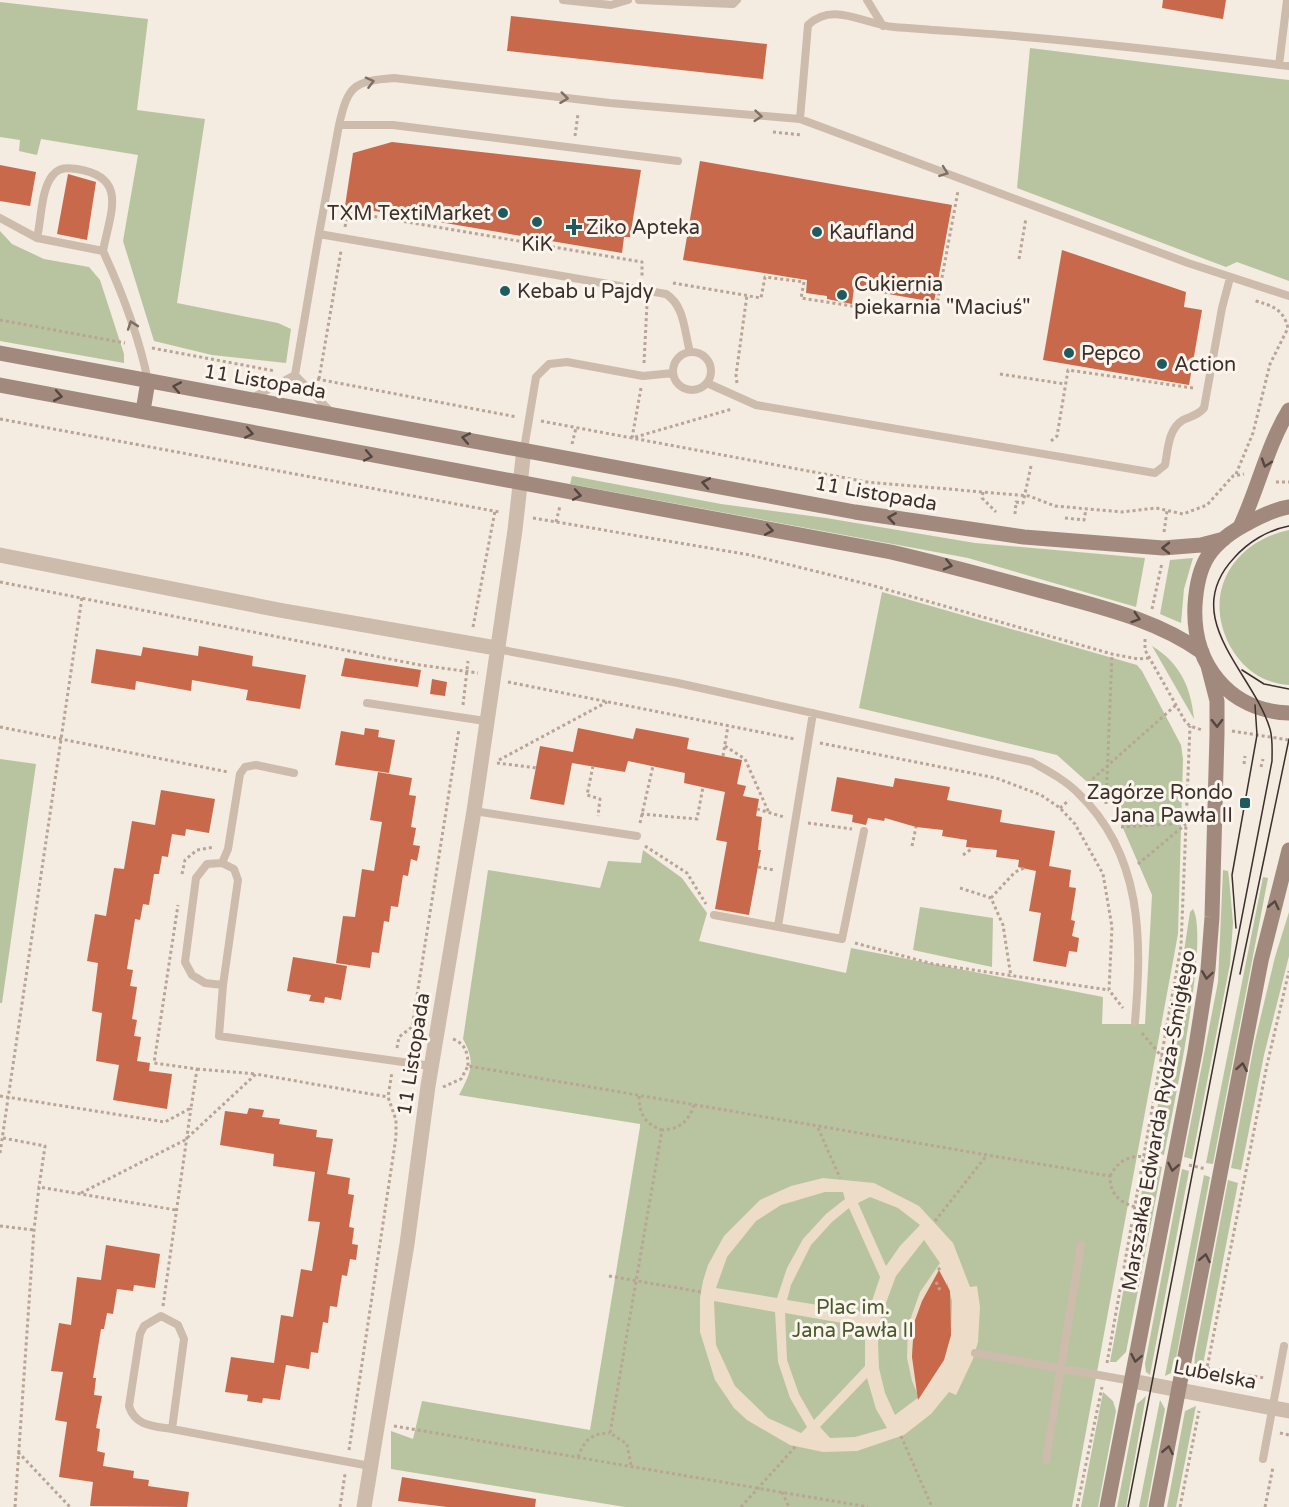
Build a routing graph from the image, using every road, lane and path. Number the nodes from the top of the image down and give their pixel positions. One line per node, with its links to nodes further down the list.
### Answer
1 (563, 0): 2 (lane)
2 (628, 0)
3 (639, 0): 4 (lane)
4 (737, 0)
5 (867, 0): 7 (lane)
6 (1287, 0): 8 (lane)
7 (883, 26): 8 (lane); 10 (lane)
8 (1279, 65): 9 (lane)
9 (1289, 66)
10 (800, 119): 11 (lane, one-way to 10); 26 (lane, one-way to 26)
11 (339, 124): 14 (lane); 22 (lane)
12 (763, 131): 13 (path)
13 (810, 138)
14 (678, 161)
15 (948, 188): 16 (path)
16 (958, 191): 17 (path); 31 (path)
17 (968, 195)
18 (1016, 214): 20 (path)
19 (0, 218): 23 (lane)
20 (1026, 218): 21 (path); 25 (path)
21 (1037, 222)
22 (319, 234): 29 (lane); 39 (lane)
23 (37, 238): 24 (lane); 24 (lane)
24 (103, 251): 34 (lane, one-way to 24)
25 (1019, 259)
26 (1230, 278): 30 (lane); 32 (lane)
27 (654, 279): 29 (path)
28 (665, 281): 31 (path)
29 (640, 288): 35 (lane); 40 (path)
30 (1226, 291): 46 (lane); 58 (path)
31 (747, 295): 46 (path)
32 (1289, 296)
33 (0, 320): 34 (path)
34 (138, 345): 39 (path); 42 (lane)
35 (690, 352): 37 (lane); 43 (lane)
36 (0, 353): 42 (main road, 11 Listopada)
37 (673, 373): 40 (lane); 43 (lane)
38 (1000, 374): 44 (path)
39 (295, 375): 47 (lane); 50 (lane); 52 (path)
40 (643, 376): 52 (lane); 53 (path)
41 (1195, 379): 44 (path)
42 (148, 381): 47 (main road, 11 Listopada, one-way to 42); 49 (main road)
43 (707, 383): 46 (lane)
44 (1065, 384): 54 (path)
45 (0, 385): 49 (main road, one-way to 49)
46 (736, 397): 53 (path)
47 (247, 400): 50 (main road, 11 Listopada)
48 (1289, 410): 72 (main road, one-way to 72)
49 (143, 411): 61 (main road, one-way to 61)
50 (333, 414): 55 (main road, 11 Listopada, one-way to 50)
51 (0, 418): 66 (path)
52 (527, 419): 53 (path); 55 (lane)
53 (632, 438): 62 (path)
54 (1048, 442)
55 (524, 449): 61 (street, 11 Listopada); 74 (main road, 11 Listopada, one-way to 55)
56 (1024, 464): 63 (path)
57 (1242, 473): 58 (path)
58 (1236, 474): 67 (path)
59 (1271, 481): 60 (path)
60 (1289, 482)
61 (520, 484): 70 (street, 11 Listopada); 84 (main road, one-way to 84)
62 (983, 492): 63 (path); 68 (path)
63 (1025, 496): 65 (path); 69 (path)
64 (1289, 507): 72 (main road)
65 (1086, 509): 67 (path); 71 (path)
66 (495, 511): 70 (path); 80 (path)
67 (1167, 511): 73 (path)
68 (996, 512)
69 (1015, 514)
70 (516, 516): 81 (street, 11 Listopada); 82 (path)
71 (1065, 518)
72 (1240, 527): 74 (main road)
73 (1164, 528)
74 (1224, 539): 84 (main road, Marszałka Edwarda Rydza-Śmigłego)
75 (0, 555): 80 (street)
76 (1162, 560): 78 (path)
77 (82, 596): 97 (path)
78 (1152, 612)
79 (1145, 641): 83 (path)
80 (470, 644): 81 (street); 90 (path)
81 (495, 648): 88 (lane); 91 (street, 11 Listopada)
82 (1112, 654): 83 (path); 104 (path)
83 (1149, 658): 87 (path)
84 (1205, 659): 89 (main road); 170 (main road, Marszałka Edwarda Rydza-Śmigłego, one-way to 170)
85 (607, 701): 108 (path)
86 (368, 703): 90 (lane)
87 (1176, 705): 93 (path); 104 (path)
88 (813, 713): 113 (lane); 132 (lane)
89 (1289, 713)
90 (461, 718): 91 (lane); 151 (path)
91 (485, 721): 115 (street, 11 Listopada)
92 (728, 726): 99 (path)
93 (1190, 726): 95 (path); 118 (path)
94 (0, 727): 97 (path)
95 (1196, 728)
96 (1225, 730): 98 (path)
97 (60, 739): 110 (path); 160 (path)
98 (1289, 740)
99 (725, 746): 100 (path); 116 (path)
100 (723, 756)
101 (1245, 756): 103 (path)
102 (1263, 759): 107 (path)
103 (1244, 764)
104 (1108, 765): 113 (path); 120 (path)
105 (593, 766): 121 (path)
106 (653, 766): 117 (path)
107 (1261, 767)
108 (537, 768)
109 (294, 772): 110 (lane)
110 (240, 774): 126 (lane)
111 (996, 778): 114 (path)
112 (703, 788): 117 (path)
113 (1078, 792): 114 (path); 120 (lane)
114 (1060, 808): 145 (path)
115 (474, 811): 121 (lane); 148 (street, 11 Listopada)
116 (769, 813)
117 (641, 814): 123 (path)
118 (1188, 823): 120 (path); 133 (path); 150 (path)
119 (916, 826): 124 (path)
120 (1105, 828): 133 (lane)
121 (596, 829): 123 (lane)
122 (864, 831): 141 (lane)
123 (638, 836): 139 (path)
124 (912, 846)
125 (973, 848): 128 (path)
126 (228, 849): 129 (lane); 134 (path)
127 (1289, 850): 135 (main road)
128 (963, 855)
129 (222, 863): 144 (lane); 144 (lane)
130 (758, 867): 132 (path)
131 (1024, 868): 137 (path)
132 (785, 873): 140 (lane)
133 (1127, 873): 147 (lane)
134 (182, 879)
135 (1284, 884): 171 (main road, one-way to 135)
136 (960, 888): 137 (path)
137 (991, 898): 143 (path)
138 (178, 899): 154 (path)
139 (714, 915): 140 (lane)
140 (778, 926): 141 (lane)
141 (842, 939): 143 (path)
142 (1289, 971): 173 (path)
143 (1011, 977): 145 (path)
144 (223, 985): 151 (lane)
145 (1109, 990): 146 (path)
146 (1121, 1005)
147 (1135, 1022)
148 (437, 1035): 152 (street, 11 Listopada); 153 (path)
149 (1144, 1037): 150 (path)
150 (1162, 1057): 169 (path)
151 (394, 1061): 152 (lane); 159 (path)
152 (431, 1066): 156 (street, 11 Listopada)
153 (468, 1066): 156 (path); 158 (path)
154 (197, 1070): 155 (path); 162 (path)
155 (256, 1074): 159 (path); 166 (path)
156 (428, 1086): 199 (street, 11 Listopada)
157 (0, 1096): 160 (path)
158 (639, 1096): 161 (path); 164 (path)
159 (388, 1097): 208 (path)
160 (10, 1098): 162 (path); 165 (path)
161 (694, 1105): 163 (path); 164 (path)
162 (191, 1108): 166 (path)
163 (818, 1128): 168 (path); 174 (path)
164 (662, 1130): 184 (path)
165 (3, 1138): 167 (path); 175 (path)
166 (185, 1140): 176 (path); 178 (path)
167 (0, 1153)
168 (987, 1155): 172 (path); 179 (path)
169 (1145, 1156): 170 (path); 172 (path); 177 (path)
170 (1174, 1162): 171 (path); 194 (main road, Marszałka Edwarda Rydza-Śmigłego, one-way to 194)
171 (1222, 1172): 173 (path); 196 (main road, one-way to 171)
172 (1110, 1176): 177 (path)
173 (1246, 1177): 192 (path)
174 (840, 1178)
175 (39, 1187): 176 (path); 181 (path)
176 (79, 1194): 178 (path)
177 (1135, 1207): 193 (path)
178 (176, 1210): 188 (path)
179 (935, 1221)
180 (0, 1226): 181 (path)
181 (34, 1230): 204 (path)
182 (1082, 1245): 191 (lane)
183 (609, 1276): 184 (path)
184 (636, 1281): 187 (path); 201 (path)
185 (936, 1281): 186 (path)
186 (940, 1290)
187 (701, 1292)
188 (161, 1316): 200 (lane); 200 (lane)
189 (1284, 1346): 195 (lane)
190 (975, 1353): 191 (lane)
191 (1060, 1368): 193 (lane); 207 (lane)
192 (1207, 1368): 195 (path); 197 (path)
193 (1104, 1376): 194 (lane); 221 (path)
194 (1132, 1381): 196 (street, Lubelska); 222 (main road, Marszałka Edwarda Rydza-Śmigłego)
195 (1278, 1383): 198 (lane)
196 (1179, 1389): 197 (street, Lubelska); 223 (main road, one-way to 196)
197 (1202, 1393): 198 (street, Lubelska); 224 (path)
198 (1282, 1409): 206 (lane)
199 (378, 1423): 205 (path); 209 (street, 11 Listopada)
200 (172, 1429): 208 (lane)
201 (610, 1433): 205 (path); 210 (path)
202 (901, 1436): 220 (path)
203 (796, 1446): 211 (path)
204 (18, 1452): 213 (path); 214 (path)
205 (578, 1457): 210 (path)
206 (1263, 1459)
207 (1046, 1460)
208 (347, 1462): 209 (lane); 215 (path)
209 (370, 1466): 216 (street, 11 Listopada)
210 (631, 1466): 211 (path)
211 (757, 1488): 212 (path); 217 (path)
212 (782, 1492): 218 (path); 219 (path)
213 (15, 1507)
214 (70, 1507)
215 (340, 1507)
216 (364, 1507)
217 (741, 1507)
218 (789, 1507)
219 (868, 1507)
220 (932, 1507)
221 (1077, 1507)
222 (1107, 1507)
223 (1156, 1507)
224 (1180, 1507)

